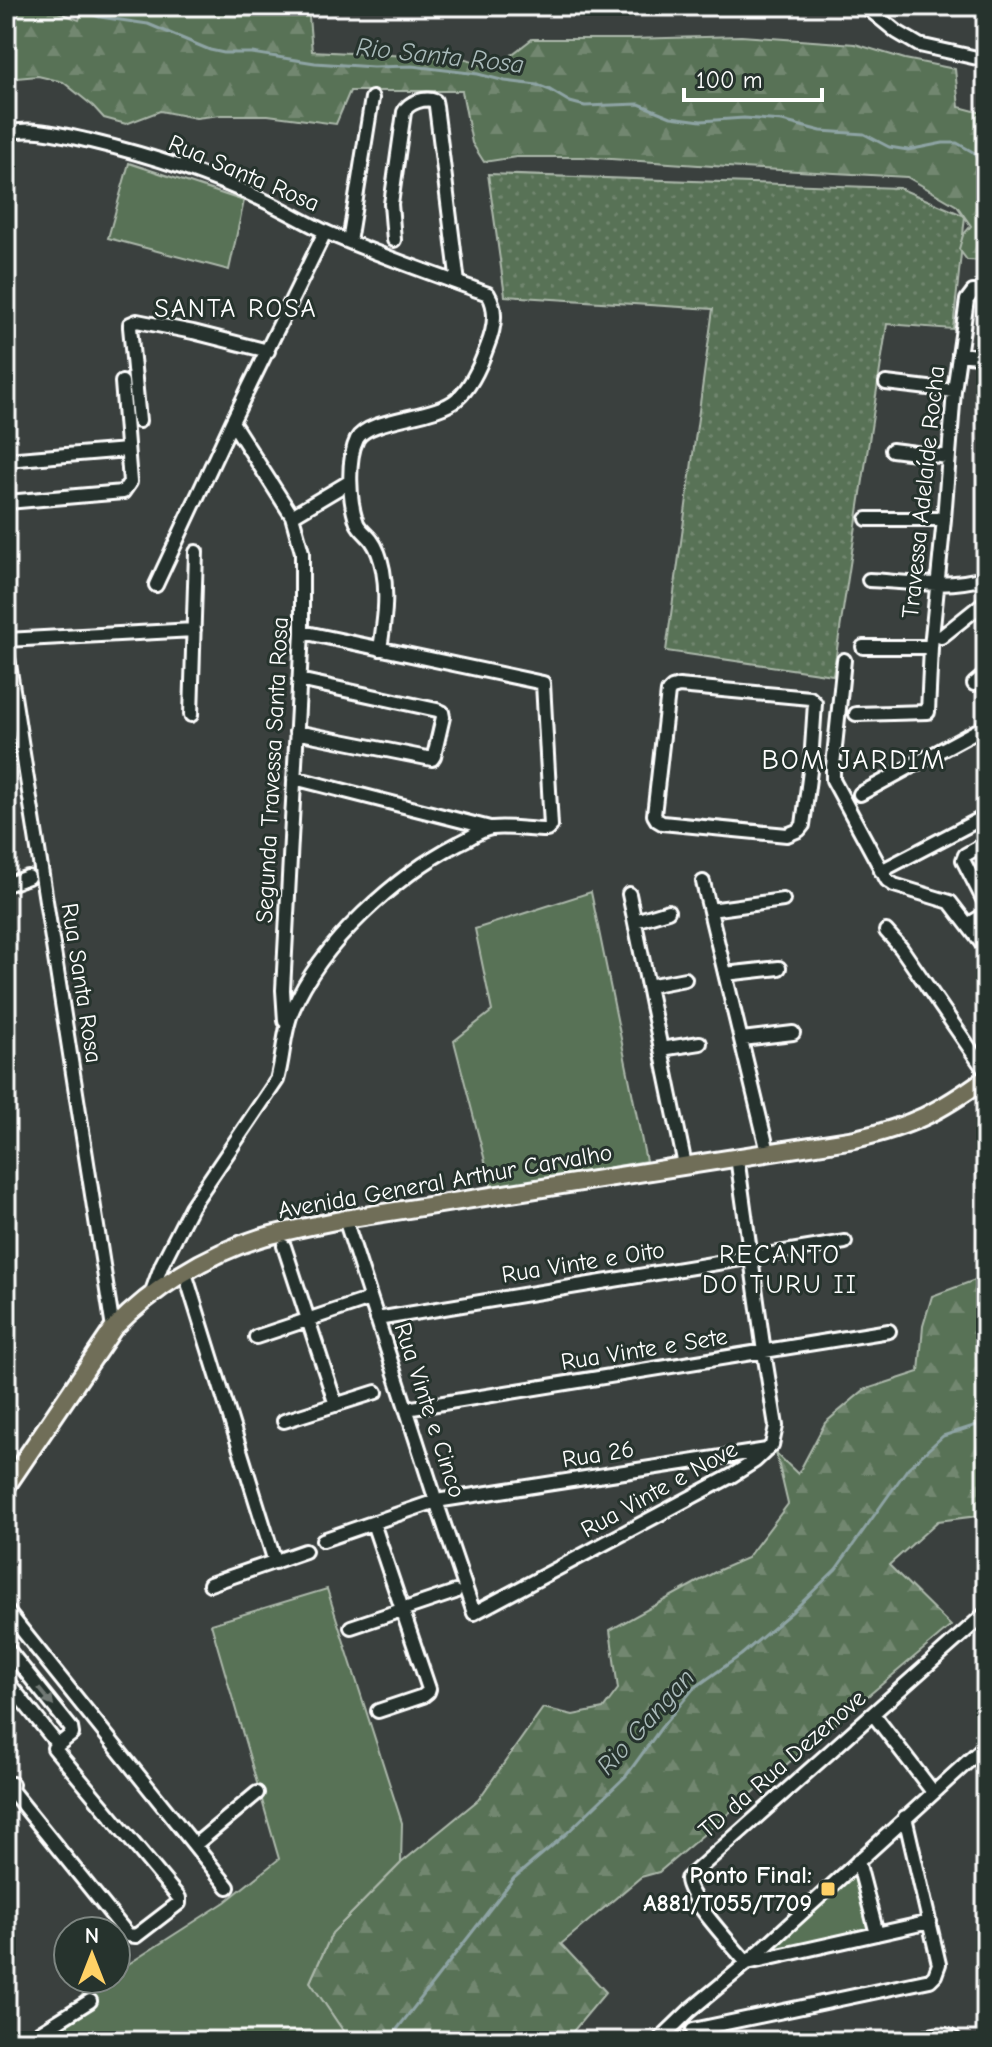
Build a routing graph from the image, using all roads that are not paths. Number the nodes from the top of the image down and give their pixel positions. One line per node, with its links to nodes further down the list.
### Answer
1 (865, 6): 2 (street)
2 (986, 60)
3 (372, 98): 7 (street)
4 (6, 133): 5 (street, Rua Santa Rosa)
5 (325, 232): 7 (street, Rua Santa Rosa); 10 (street)
6 (394, 240): 8 (street)
7 (349, 242): 8 (street, Rua Santa Rosa)
8 (458, 283): 22 (street, Rua Santa Rosa)
9 (986, 292): 11 (street, Travessa Adelaíde Rocha)
10 (268, 351): 16 (street); 17 (street)
11 (959, 354): 12 (street); 15 (street, Travessa Adelaíde Rocha)
12 (986, 357)
13 (122, 382): 18 (street)
14 (886, 383): 15 (street)
15 (954, 391): 20 (street, Travessa Adelaíde Rocha)
16 (139, 421)
17 (232, 422): 24 (street, Segunda Travessa Santa Rosa); 31 (street)
18 (127, 450): 21 (street); 23 (street)
19 (892, 450): 20 (street)
20 (948, 457): 26 (street, Travessa Adelaíde Rocha)
21 (6, 460)
22 (349, 482): 24 (street); 39 (street)
23 (7, 502)
24 (292, 516): 34 (street, Segunda Travessa Santa Rosa)
25 (867, 519): 26 (street)
26 (944, 519): 30 (street, Travessa Adelaíde Rocha)
27 (196, 552): 33 (street)
28 (986, 577): 30 (street)
29 (869, 580): 30 (street)
30 (937, 584): 38 (street, Travessa Adelaíde Rocha)
31 (156, 585)
32 (986, 601): 35 (street)
33 (194, 630): 36 (street); 45 (street)
34 (302, 632): 39 (street); 42 (street, Segunda Travessa Santa Rosa)
35 (941, 637)
36 (6, 643): 93 (street, Rua Santa Rosa)
37 (863, 647): 38 (street)
38 (931, 647): 44 (street, Travessa Adelaíde Rocha)
39 (380, 649): 53 (street)
40 (844, 660): 49 (street)
41 (986, 674): 43 (street)
42 (299, 680): 47 (street, Segunda Travessa Santa Rosa); 47 (street)
43 (974, 684)
44 (856, 714)
45 (191, 715)
46 (986, 728): 51 (street)
47 (296, 732): 50 (street, Segunda Travessa Santa Rosa)
48 (811, 763): 48 (street); 49 (street)
49 (833, 766): 55 (street)
50 (294, 778): 53 (street); 74 (street, Segunda Travessa Santa Rosa)
51 (860, 794)
52 (986, 816): 55 (street)
53 (490, 828): 74 (street)
54 (986, 843): 61 (street)
55 (881, 871): 66 (street)
56 (28, 877): 58 (street)
57 (703, 882): 62 (street)
58 (6, 885)
59 (629, 894): 65 (street)
60 (783, 900): 62 (street)
61 (986, 905)
62 (710, 910): 71 (street)
63 (668, 911): 65 (street)
64 (986, 914): 66 (street)
65 (635, 921): 73 (street)
66 (969, 924): 68 (street)
67 (886, 931): 79 (street)
68 (982, 934): 69 (street)
69 (986, 949)
70 (779, 968): 71 (street)
71 (725, 974): 76 (street)
72 (685, 979): 73 (street)
73 (648, 986): 78 (street)
74 (285, 1028): 89 (street)
75 (793, 1033): 76 (street)
76 (742, 1039): 81 (street)
77 (700, 1043): 78 (street)
78 (661, 1049): 83 (street)
79 (986, 1072)
80 (986, 1078): 81 (main road, Avenida General Arthur Carvalho)
81 (768, 1152): 82 (main road, Avenida General Arthur Carvalho)
82 (737, 1157): 83 (main road, Avenida General Arthur Carvalho); 87 (street, Rua Vinte e Nove)
83 (685, 1165): 84 (main road, Avenida General Arthur Carvalho)
84 (345, 1219): 88 (main road, Avenida General Arthur Carvalho); 90 (street, Rua Vinte e Cinco)
85 (845, 1242): 87 (street, Rua Vinte e Oito)
86 (284, 1246): 91 (street)
87 (750, 1257): 92 (street, Rua Vinte e Oito); 96 (street, Rua Vinte e Nove)
88 (185, 1273): 89 (main road, Avenida General Arthur Carvalho); 107 (street)
89 (151, 1294): 93 (main road, Avenida General Arthur Carvalho)
90 (370, 1299): 91 (street); 92 (street, Rua Vinte e Cinco)
91 (308, 1319): 95 (street); 98 (street)
92 (377, 1319): 99 (street, Rua Vinte e Cinco)
93 (113, 1329): 102 (main road, Avenida General Arthur Carvalho)
94 (889, 1331): 96 (street, Rua Vinte e Sete)
95 (256, 1337)
96 (764, 1352): 99 (street, Rua Vinte e Sete); 101 (street, Rua Vinte e Nove)
97 (376, 1392): 98 (street)
98 (336, 1405): 100 (street)
99 (406, 1409): 103 (street, Rua Vinte e Cinco)
100 (284, 1421)
101 (767, 1450): 103 (street, Rua 26); 112 (street, Rua Vinte e Nove)
102 (6, 1487)
103 (436, 1501): 104 (street, Rua 26); 112 (street, Rua Vinte e Cinco)
104 (373, 1523): 105 (street, Rua 26); 110 (street)
105 (323, 1540)
106 (305, 1551): 107 (street)
107 (275, 1562): 108 (street)
108 (210, 1584)
109 (455, 1592): 110 (street)
110 (402, 1609): 114 (street); 117 (street)
111 (6, 1610): 125 (street)
112 (474, 1613)
113 (986, 1613): 118 (street, TD da Rua Dezenove)
114 (351, 1627)
115 (6, 1647): 116 (street, one-way to 116)
116 (6, 1680)
117 (378, 1711)
118 (873, 1714): 122 (street); 130 (street, TD da Rua Dezenove)
119 (986, 1745): 122 (street)
120 (54, 1748): 121 (street)
121 (12, 1784)
122 (933, 1792): 124 (street)
123 (257, 1793): 125 (street)
124 (905, 1817): 126 (street); 128 (street)
125 (195, 1845): 127 (street)
126 (858, 1861): 129 (street); 130 (street)
127 (228, 1887)
128 (930, 1922): 129 (street); 133 (street)
129 (877, 1934): 130 (street)
130 (747, 1963): 132 (street)
131 (90, 2001): 134 (street)
132 (689, 2011): 133 (street); 135 (street)
133 (694, 2036)
134 (26, 2041)
135 (658, 2041)
136 (909, 2041): 137 (street)
137 (956, 2041)

